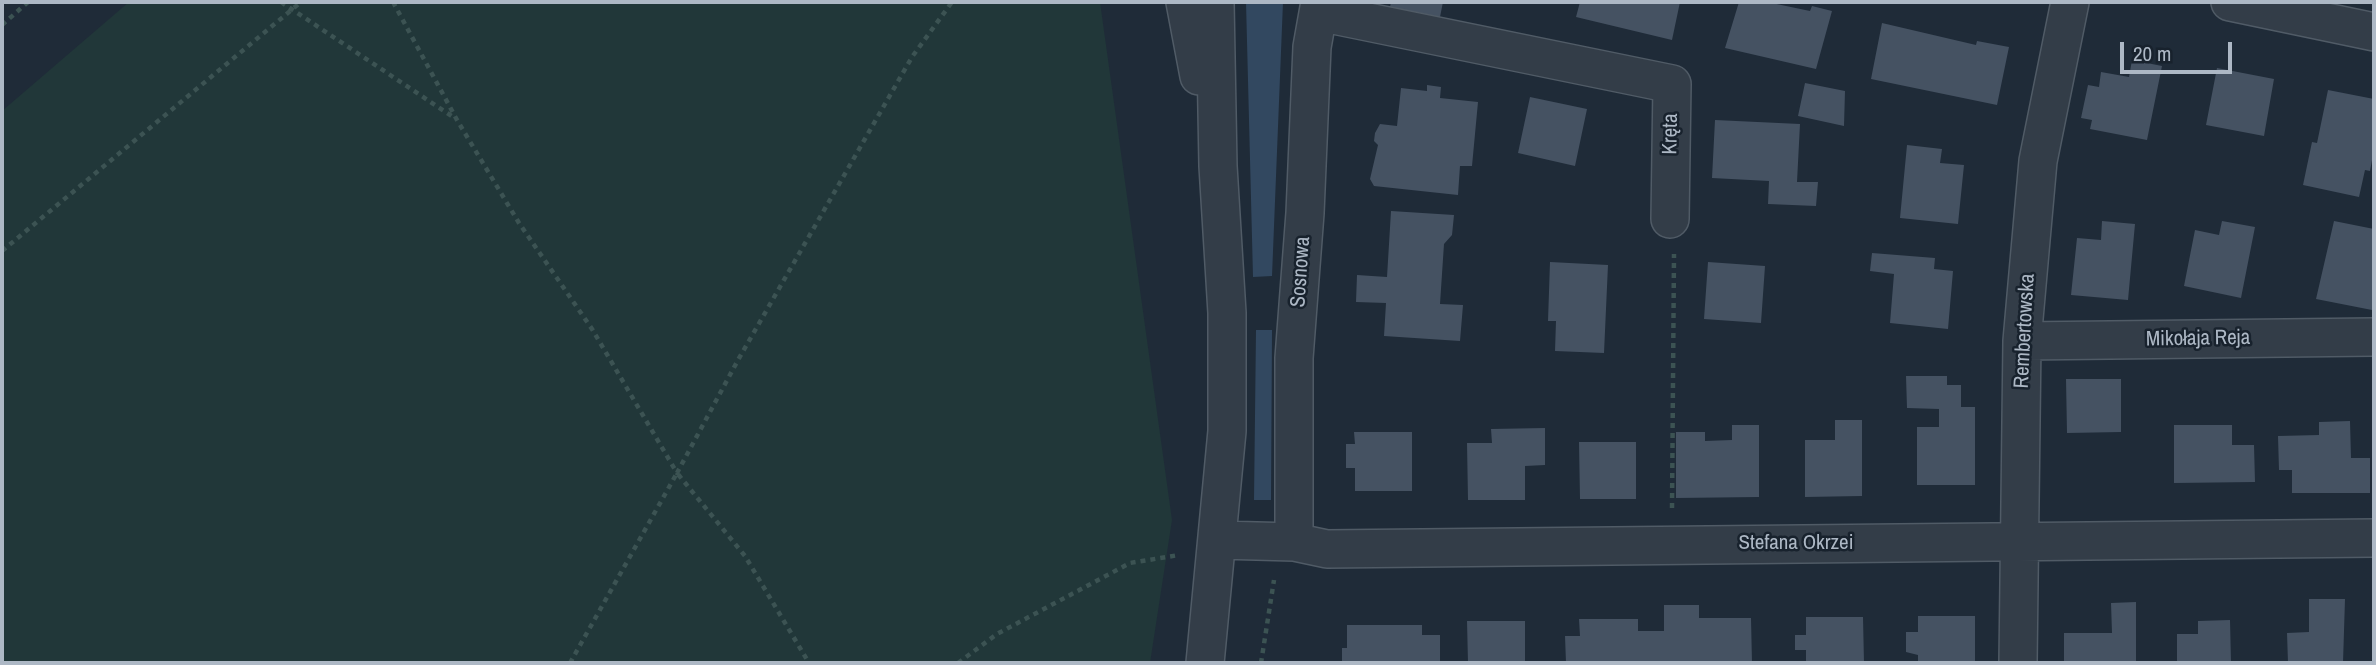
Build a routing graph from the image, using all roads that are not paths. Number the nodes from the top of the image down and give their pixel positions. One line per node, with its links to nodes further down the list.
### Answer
1 (1185, 2): 8 (street)
2 (1215, 2): 8 (street)
3 (2070, 2): 11 (street, Rembertowska)
4 (2230, 2): 6 (street)
5 (1320, 7): 9 (street, Kręta); 13 (street, Sosnowa)
6 (2282, 7): 7 (street)
7 (2374, 32)
8 (1218, 166): 15 (street)
9 (1670, 219)
10 (2374, 337): 11 (street, Mikołaja Reja)
11 (2022, 341): 14 (street, Rembertowska)
12 (2374, 538): 14 (street, Stefana Okrzei)
13 (1294, 542): 14 (street, Stefana Okrzei); 15 (street, Stefana Okrzei)
14 (2018, 543): 17 (street, Rembertowska)
15 (1205, 547): 16 (street)
16 (1205, 663)
17 (2018, 663)

